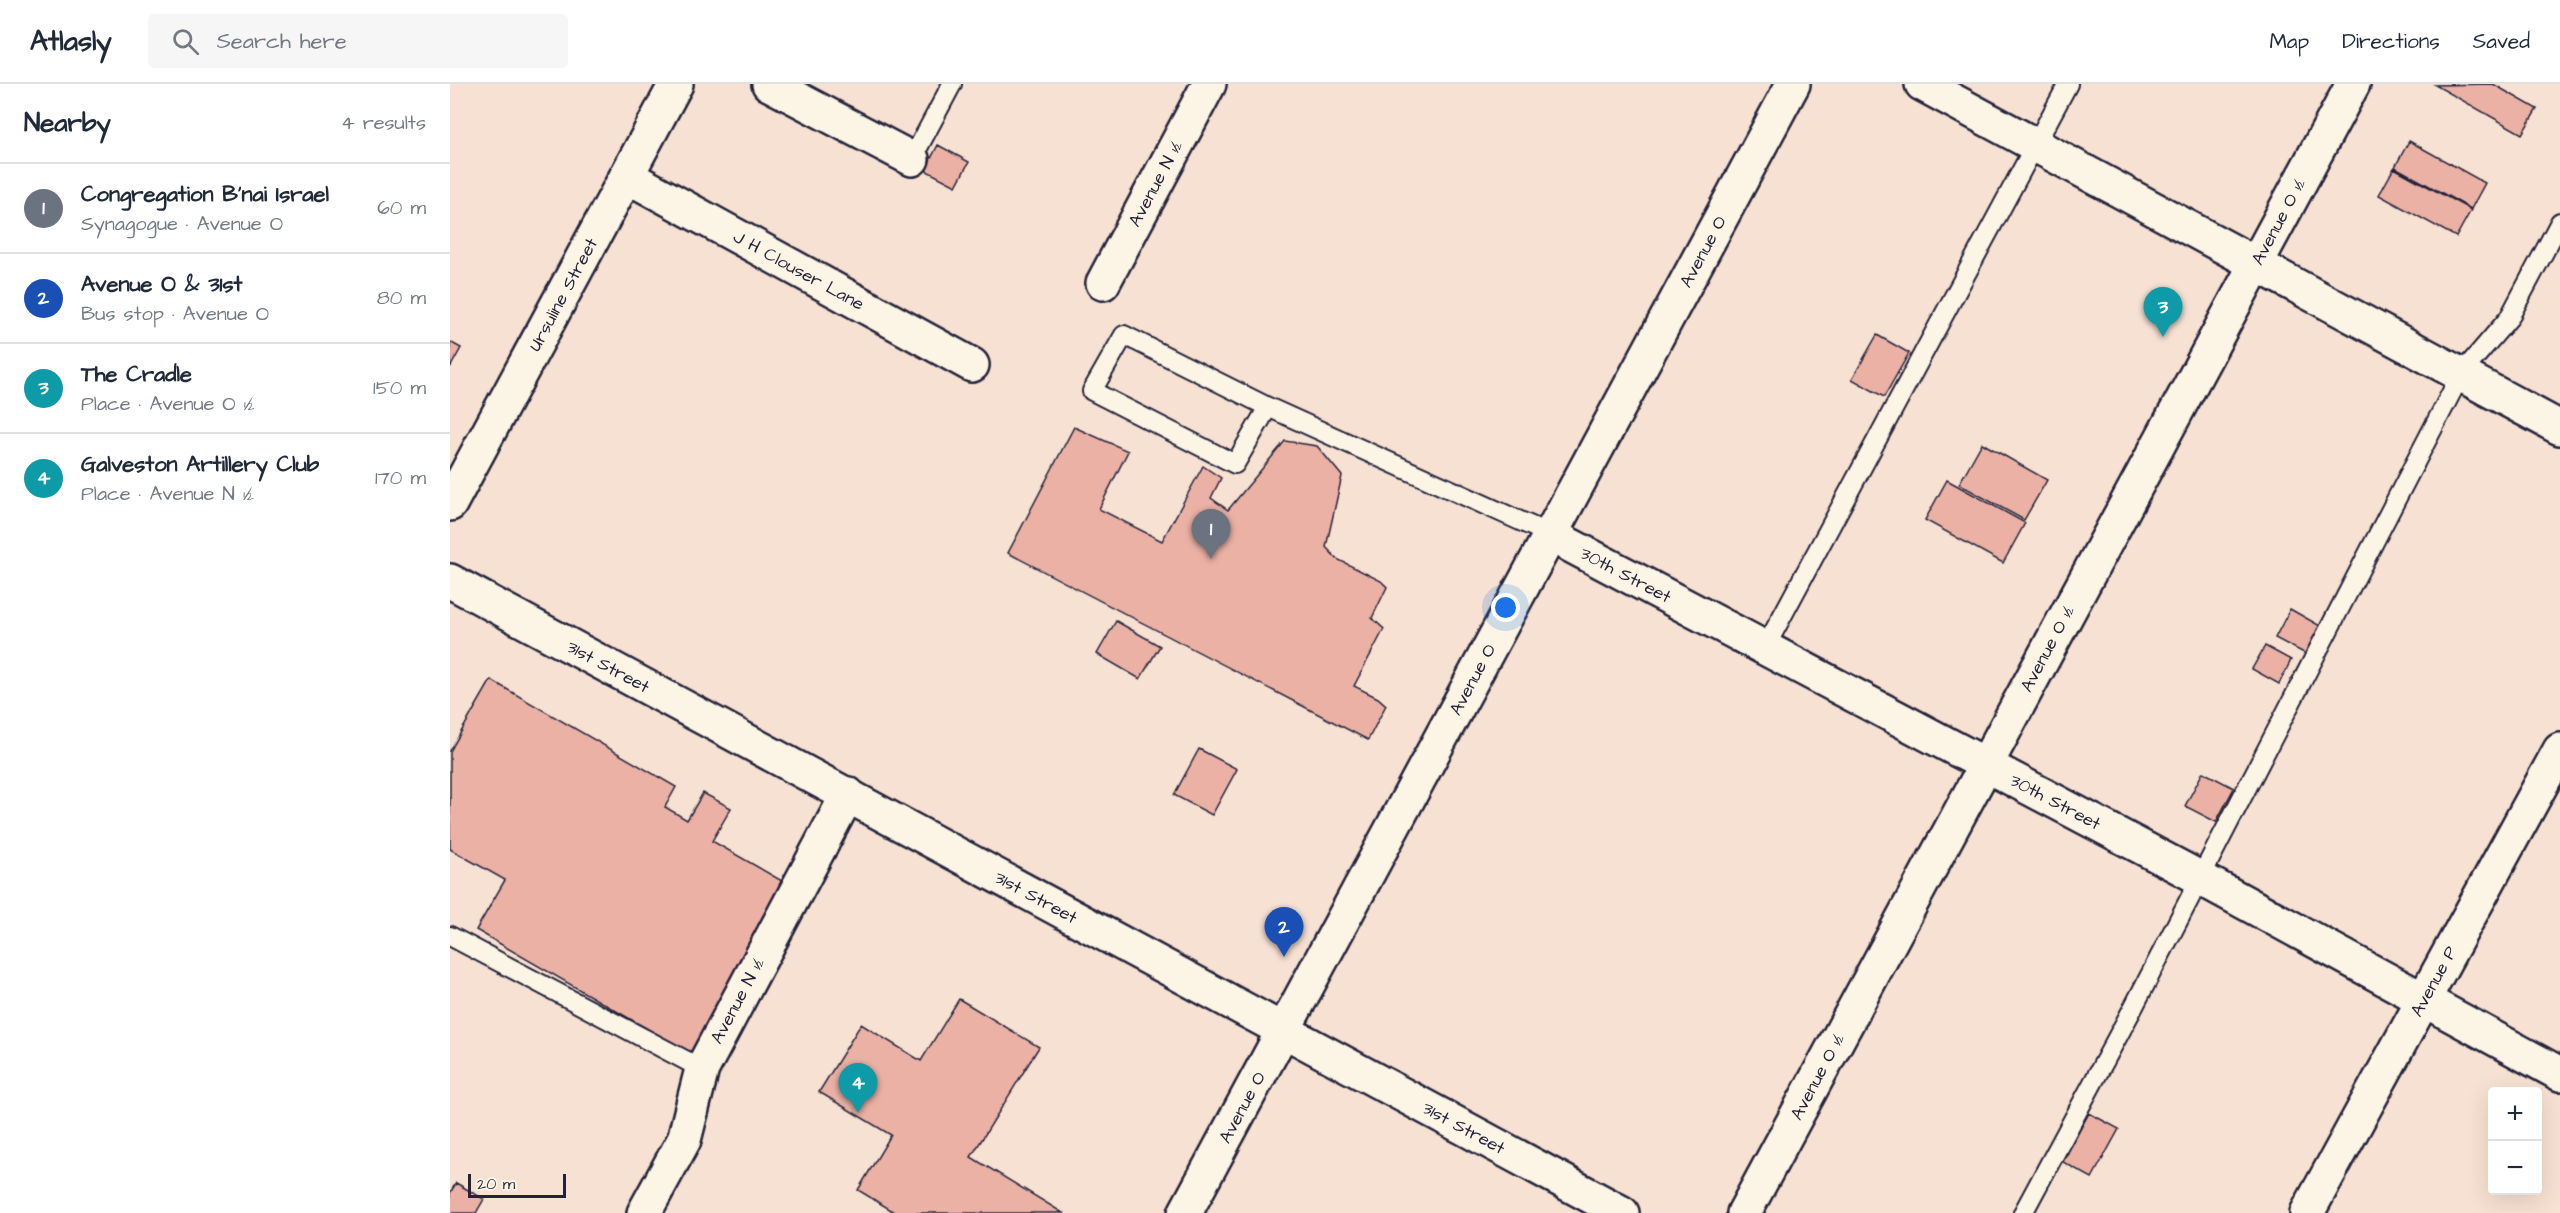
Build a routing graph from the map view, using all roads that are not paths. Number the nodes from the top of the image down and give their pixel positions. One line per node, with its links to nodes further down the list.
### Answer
1 (676, 84): 11 (street, Ursuline Street)
2 (769, 84): 10 (street)
3 (952, 84): 10 (lane)
4 (1209, 84): 14 (street, Avenue N ½)
5 (1793, 84): 20 (street, Avenue O)
6 (1922, 84): 9 (street)
7 (2068, 84): 9 (lane)
8 (2353, 84): 13 (street, Avenue O ½)
9 (2035, 144): 13 (street); 22 (lane)
10 (912, 159)
11 (627, 176): 15 (street, J H Clouser Lane); 19 (street, Ursuline Street)
12 (2560, 222): 16 (lane)
13 (2256, 263): 16 (street); 24 (street, Avenue O ½)
14 (1103, 283)
15 (972, 365)
16 (2461, 374): 18 (street); 26 (lane)
17 (1269, 407): 17 (lane); 20 (lane)
18 (2560, 428)
19 (450, 504)
20 (1549, 534): 22 (street, 30th Street); 29 (street, Avenue O)
21 (450, 581): 25 (street, 31st Street)
22 (1765, 648): 24 (street, 30th Street)
23 (2560, 750): 28 (street, Avenue P)
24 (1986, 765): 26 (street, 30th Street); 35 (street, Avenue O ½)
25 (848, 794): 29 (street, 31st Street); 30 (street, Avenue N ½)
26 (2200, 878): 28 (street, 30th Street); 36 (lane)
27 (450, 936): 30 (lane)
28 (2424, 1000): 31 (street, 30th Street); 37 (street, Avenue P)
29 (1285, 1029): 33 (street, Avenue O); 34 (street, 31st Street)
30 (702, 1069): 32 (street, Avenue N ½)
31 (2560, 1074)
32 (644, 1213)
33 (1185, 1213)
34 (1622, 1213)
35 (1744, 1213)
36 (2023, 1213)
37 (2307, 1213)

